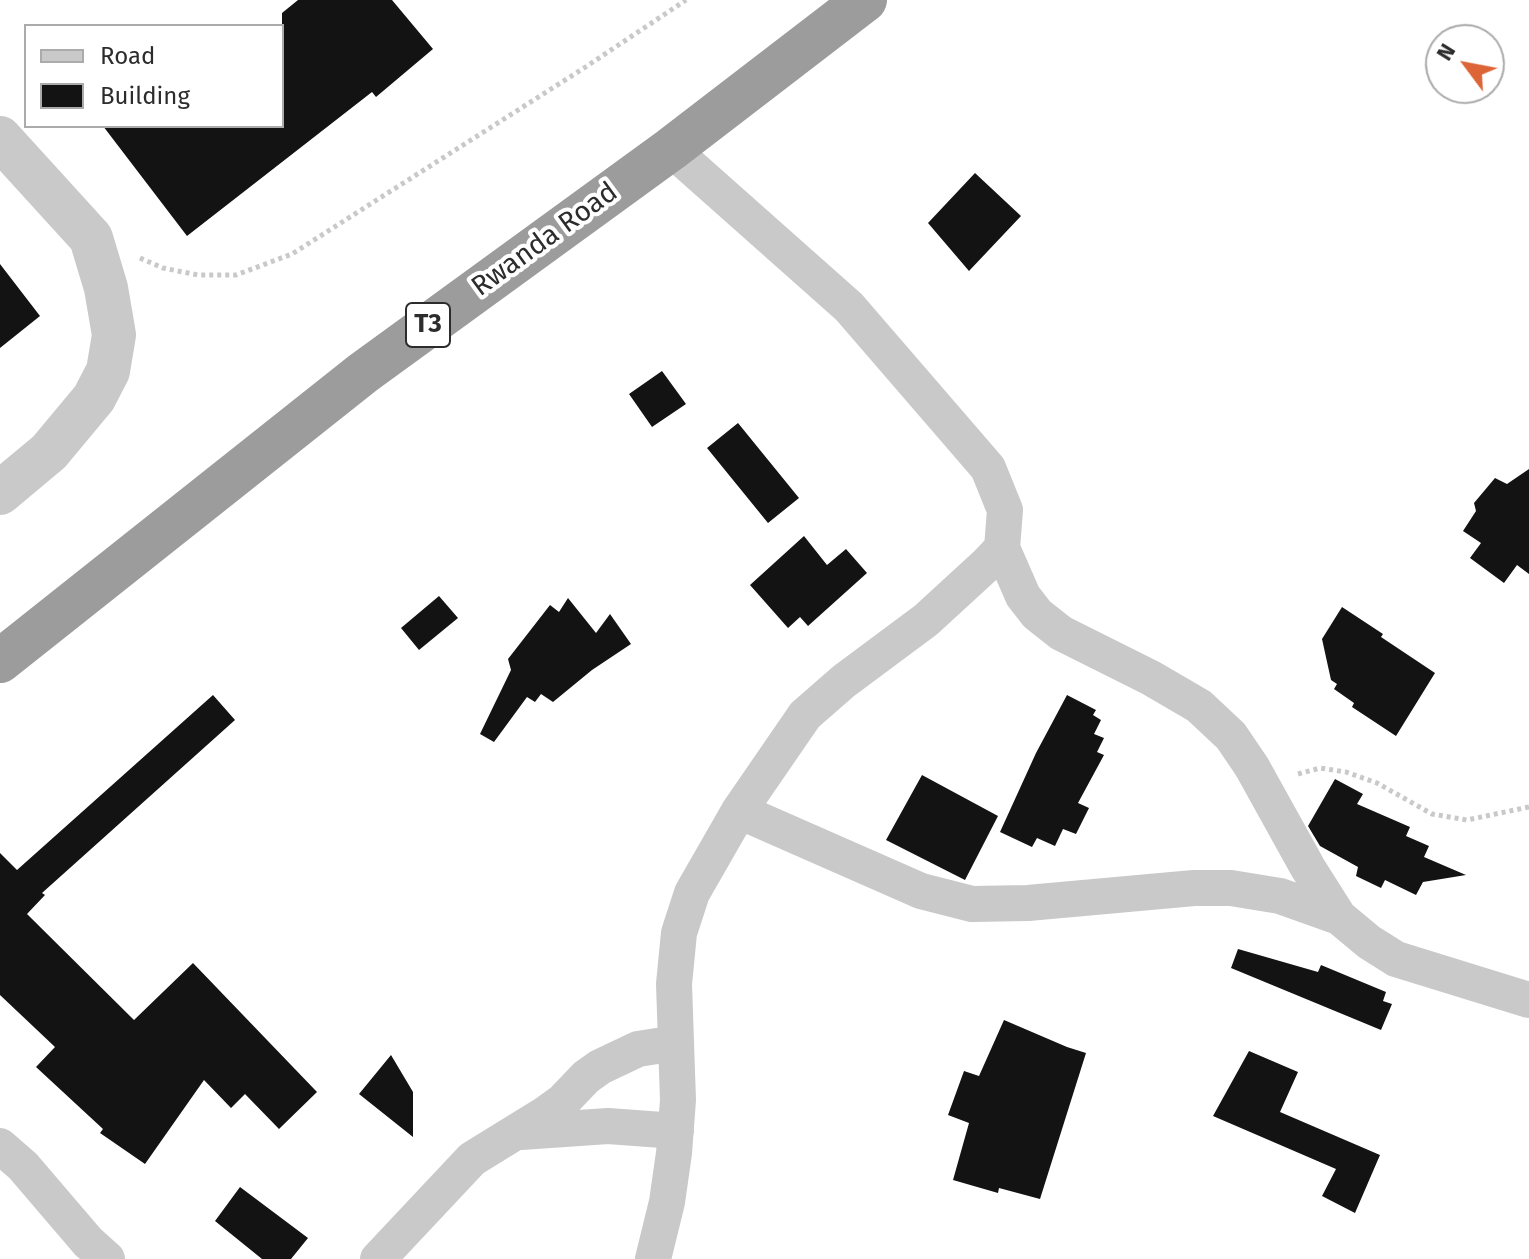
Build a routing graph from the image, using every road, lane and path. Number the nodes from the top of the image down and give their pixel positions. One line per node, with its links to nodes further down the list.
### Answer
1 (686, 0): 5 (path)
2 (865, 0): 4 (highway, Rwanda Road / T3)
3 (0, 138): 5 (street)
4 (671, 149): 7 (street); 8 (highway, Rwanda Road / T3)
5 (91, 238): 6 (street)
6 (0, 493)
7 (1002, 548): 9 (street); 11 (street)
8 (0, 661)
9 (1266, 792): 10 (path); 12 (street)
10 (1529, 807)
11 (739, 811): 12 (street); 14 (street)
12 (1339, 917): 13 (street)
13 (1529, 1000)
14 (676, 1043): 15 (street); 16 (street)
15 (676, 1131): 16 (street); 20 (street)
16 (516, 1132): 19 (street)
17 (0, 1146): 18 (street)
18 (107, 1259)
19 (378, 1259)
20 (653, 1259)

